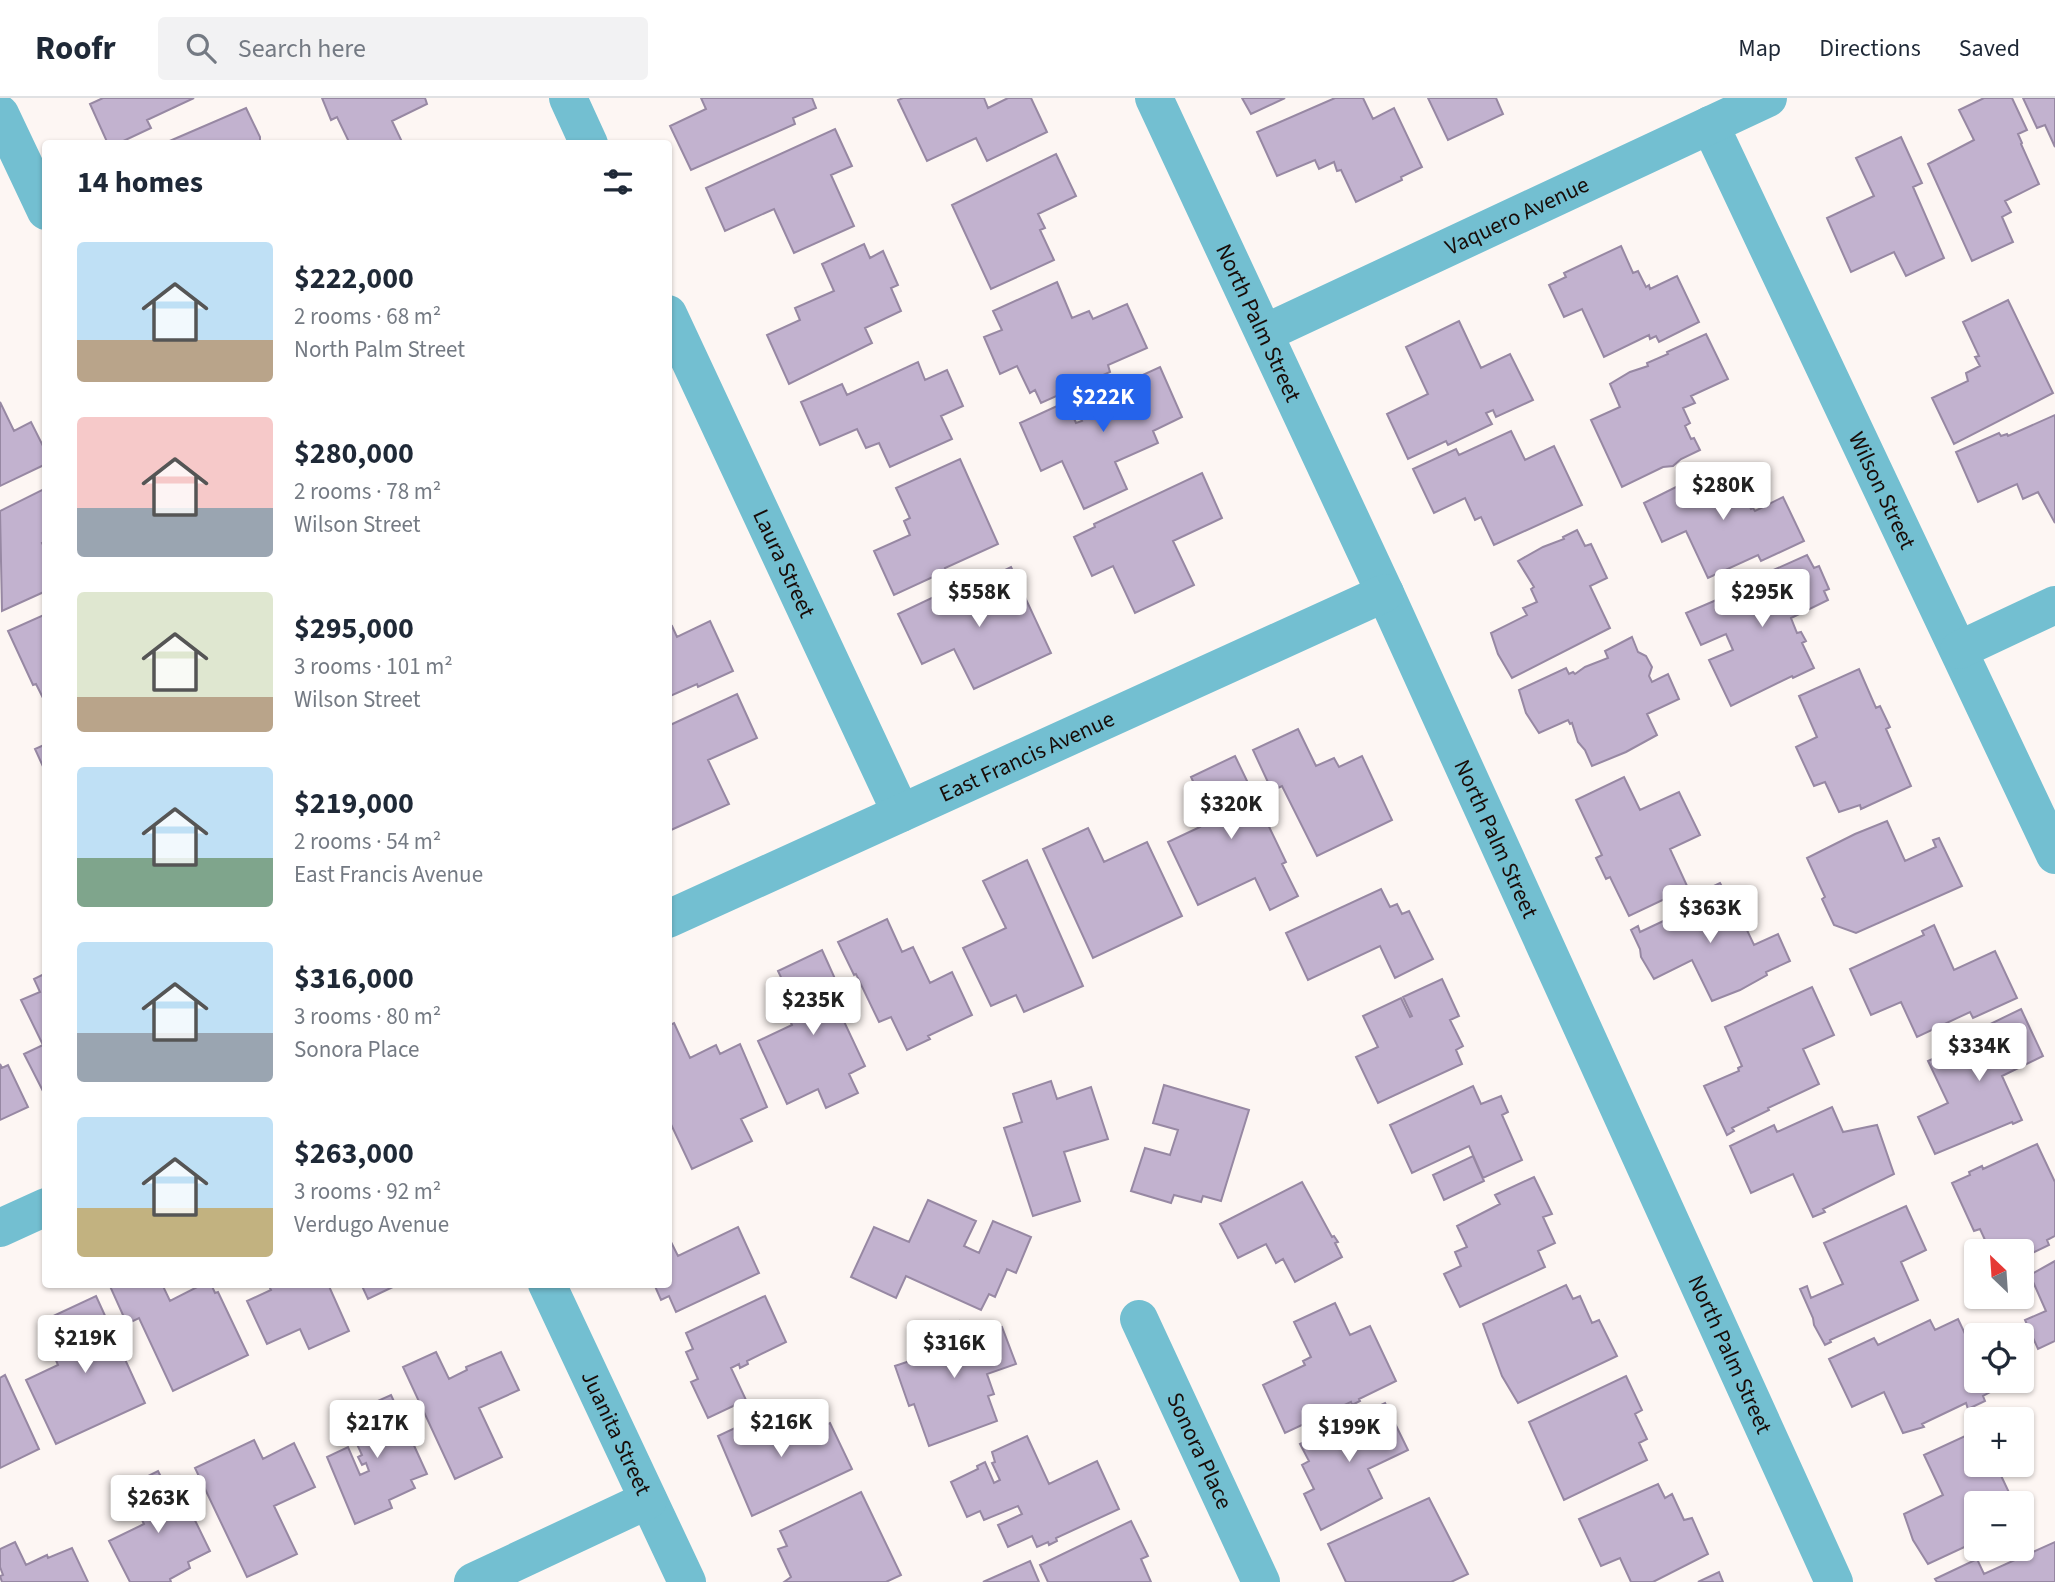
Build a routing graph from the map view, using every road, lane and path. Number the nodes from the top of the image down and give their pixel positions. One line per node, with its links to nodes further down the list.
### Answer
1 (568, 98): 6 (street)
2 (1154, 98): 9 (street, North Palm Street)
3 (1768, 98): 4 (street, Vaquero Avenue)
4 (1710, 125): 9 (street, Vaquero Avenue); 12 (street, Wilson Street)
5 (4, 132): 7 (street)
6 (587, 140)
7 (42, 203)
8 (672, 323): 13 (street, Laura Street)
9 (1265, 334): 10 (street, North Palm Street)
10 (1385, 593): 13 (street, East Francis Avenue); 24 (street, North Palm Street)
11 (2055, 605): 12 (street)
12 (1959, 650): 14 (street, Wilson Street)
13 (901, 813): 15 (street, East Francis Avenue)
14 (2055, 855)
15 (672, 917)
16 (42, 1209): 17 (street)
17 (0, 1228)
18 (549, 1288): 20 (street, Juanita Street)
19 (1139, 1319): 23 (street, Sonora Place)
20 (648, 1500): 21 (street); 22 (street, Juanita Street)
21 (473, 1582)
22 (687, 1582)
23 (1261, 1582)
24 (1834, 1582)

